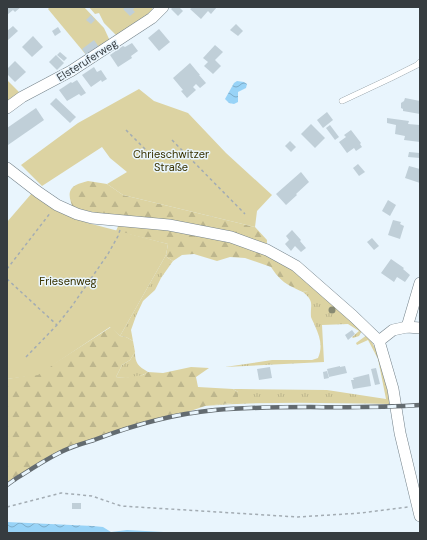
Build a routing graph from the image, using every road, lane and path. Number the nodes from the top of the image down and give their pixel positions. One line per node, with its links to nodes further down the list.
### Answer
1 (163, 7): 4 (street, Elsteruferweg)
2 (420, 62): 3 (lane)
3 (342, 101)
4 (7, 108)
5 (126, 130): 7 (path)
6 (172, 140): 10 (path)
7 (150, 154)
8 (7, 168): 9 (street)
9 (57, 205): 11 (street); 12 (path)
10 (245, 214)
11 (123, 221): 15 (path); 18 (street)
12 (7, 269)
13 (7, 279): 15 (path)
14 (420, 283): 16 (street)
15 (57, 324): 19 (path)
16 (407, 327): 17 (street); 18 (street)
17 (420, 328)
18 (379, 341): 21 (street)
19 (26, 357)
20 (7, 506): 21 (path)
21 (419, 510)

